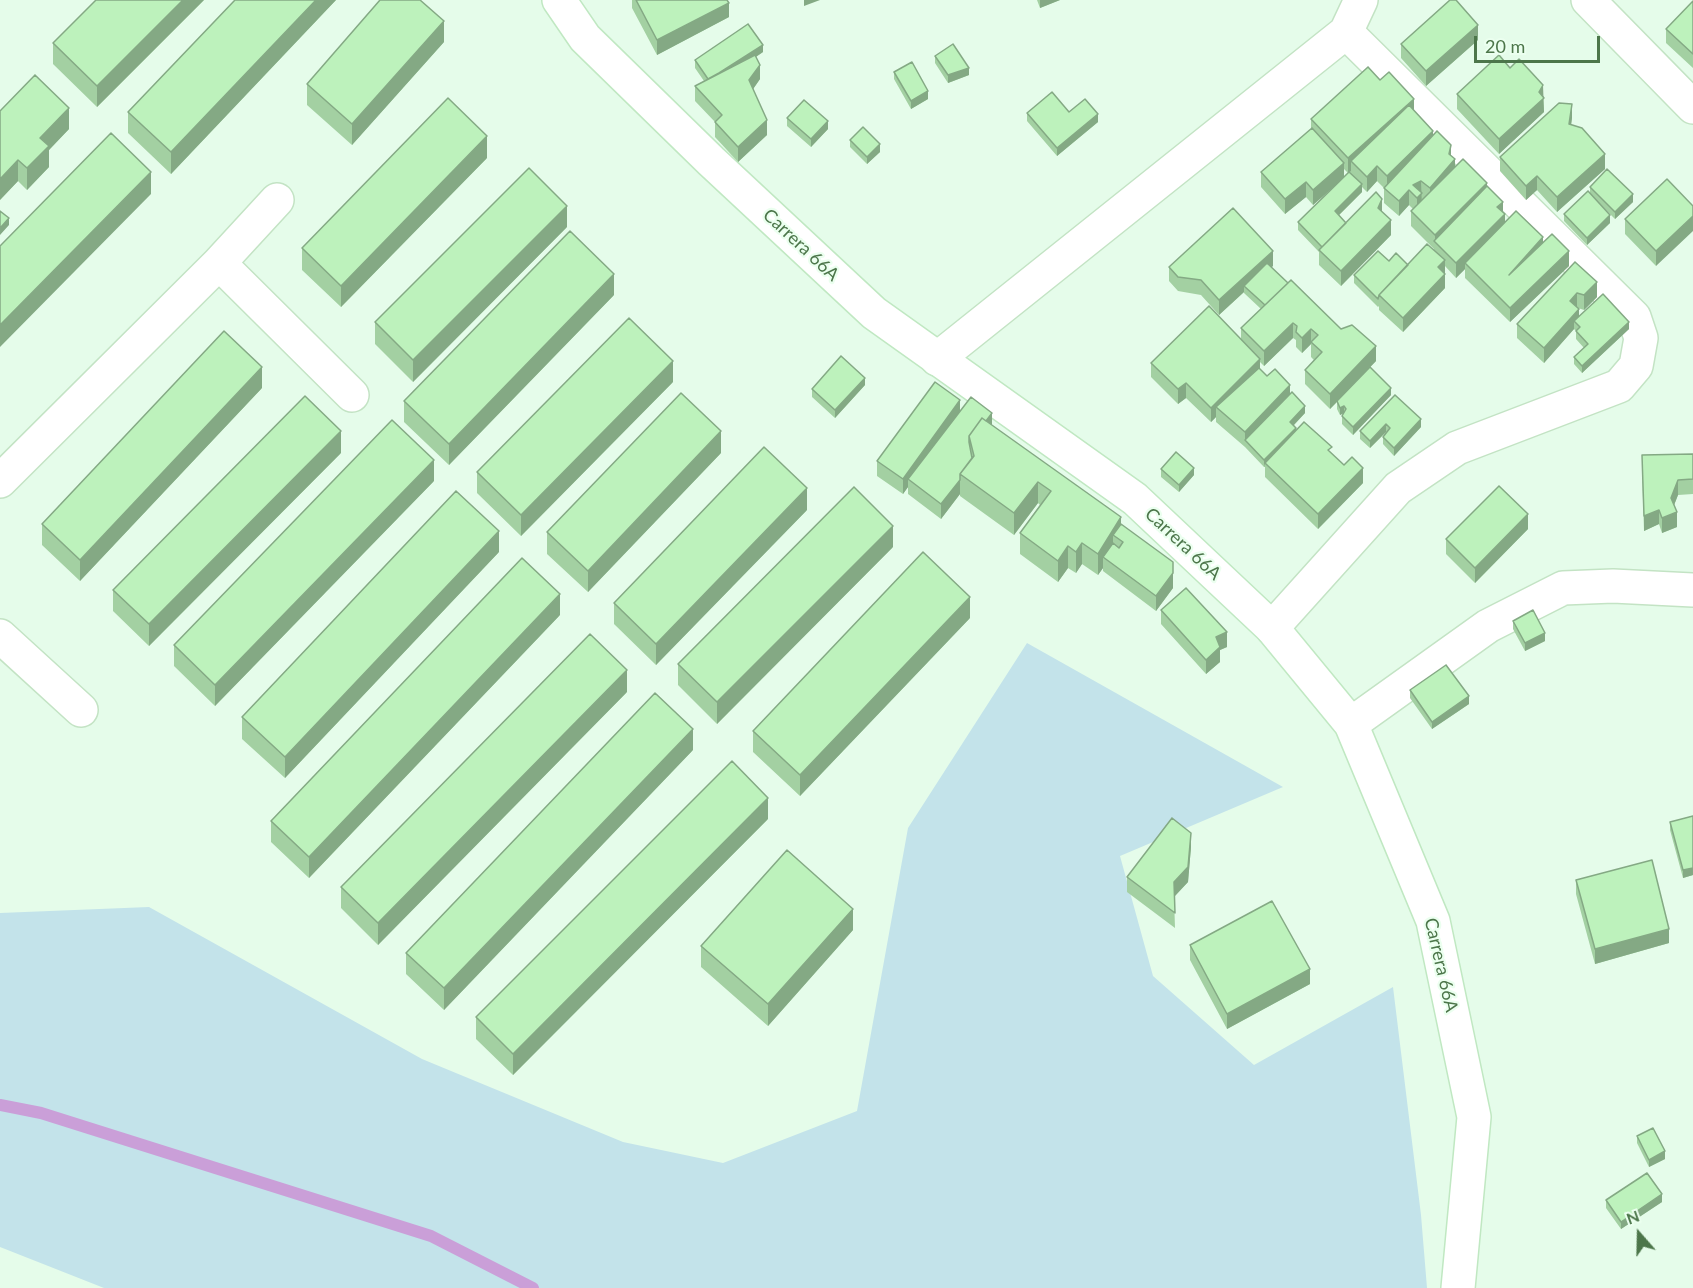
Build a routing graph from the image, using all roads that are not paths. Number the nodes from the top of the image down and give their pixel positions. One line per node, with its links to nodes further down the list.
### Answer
1 (559, 0): 8 (street, Carrera 66A)
2 (1361, 0): 4 (street)
3 (1588, 0): 5 (street)
4 (1346, 32): 8 (street); 12 (street)
5 (1693, 107)
6 (277, 200): 7 (street)
7 (219, 263): 9 (street); 10 (street)
8 (937, 358): 12 (street, Carrera 66A)
9 (352, 395)
10 (0, 481)
11 (1693, 590): 15 (street)
12 (1272, 628): 15 (street, Carrera 66A)
13 (0, 636): 14 (street)
14 (81, 710)
15 (1351, 724): 16 (street, Carrera 66A)
16 (1458, 1288)

